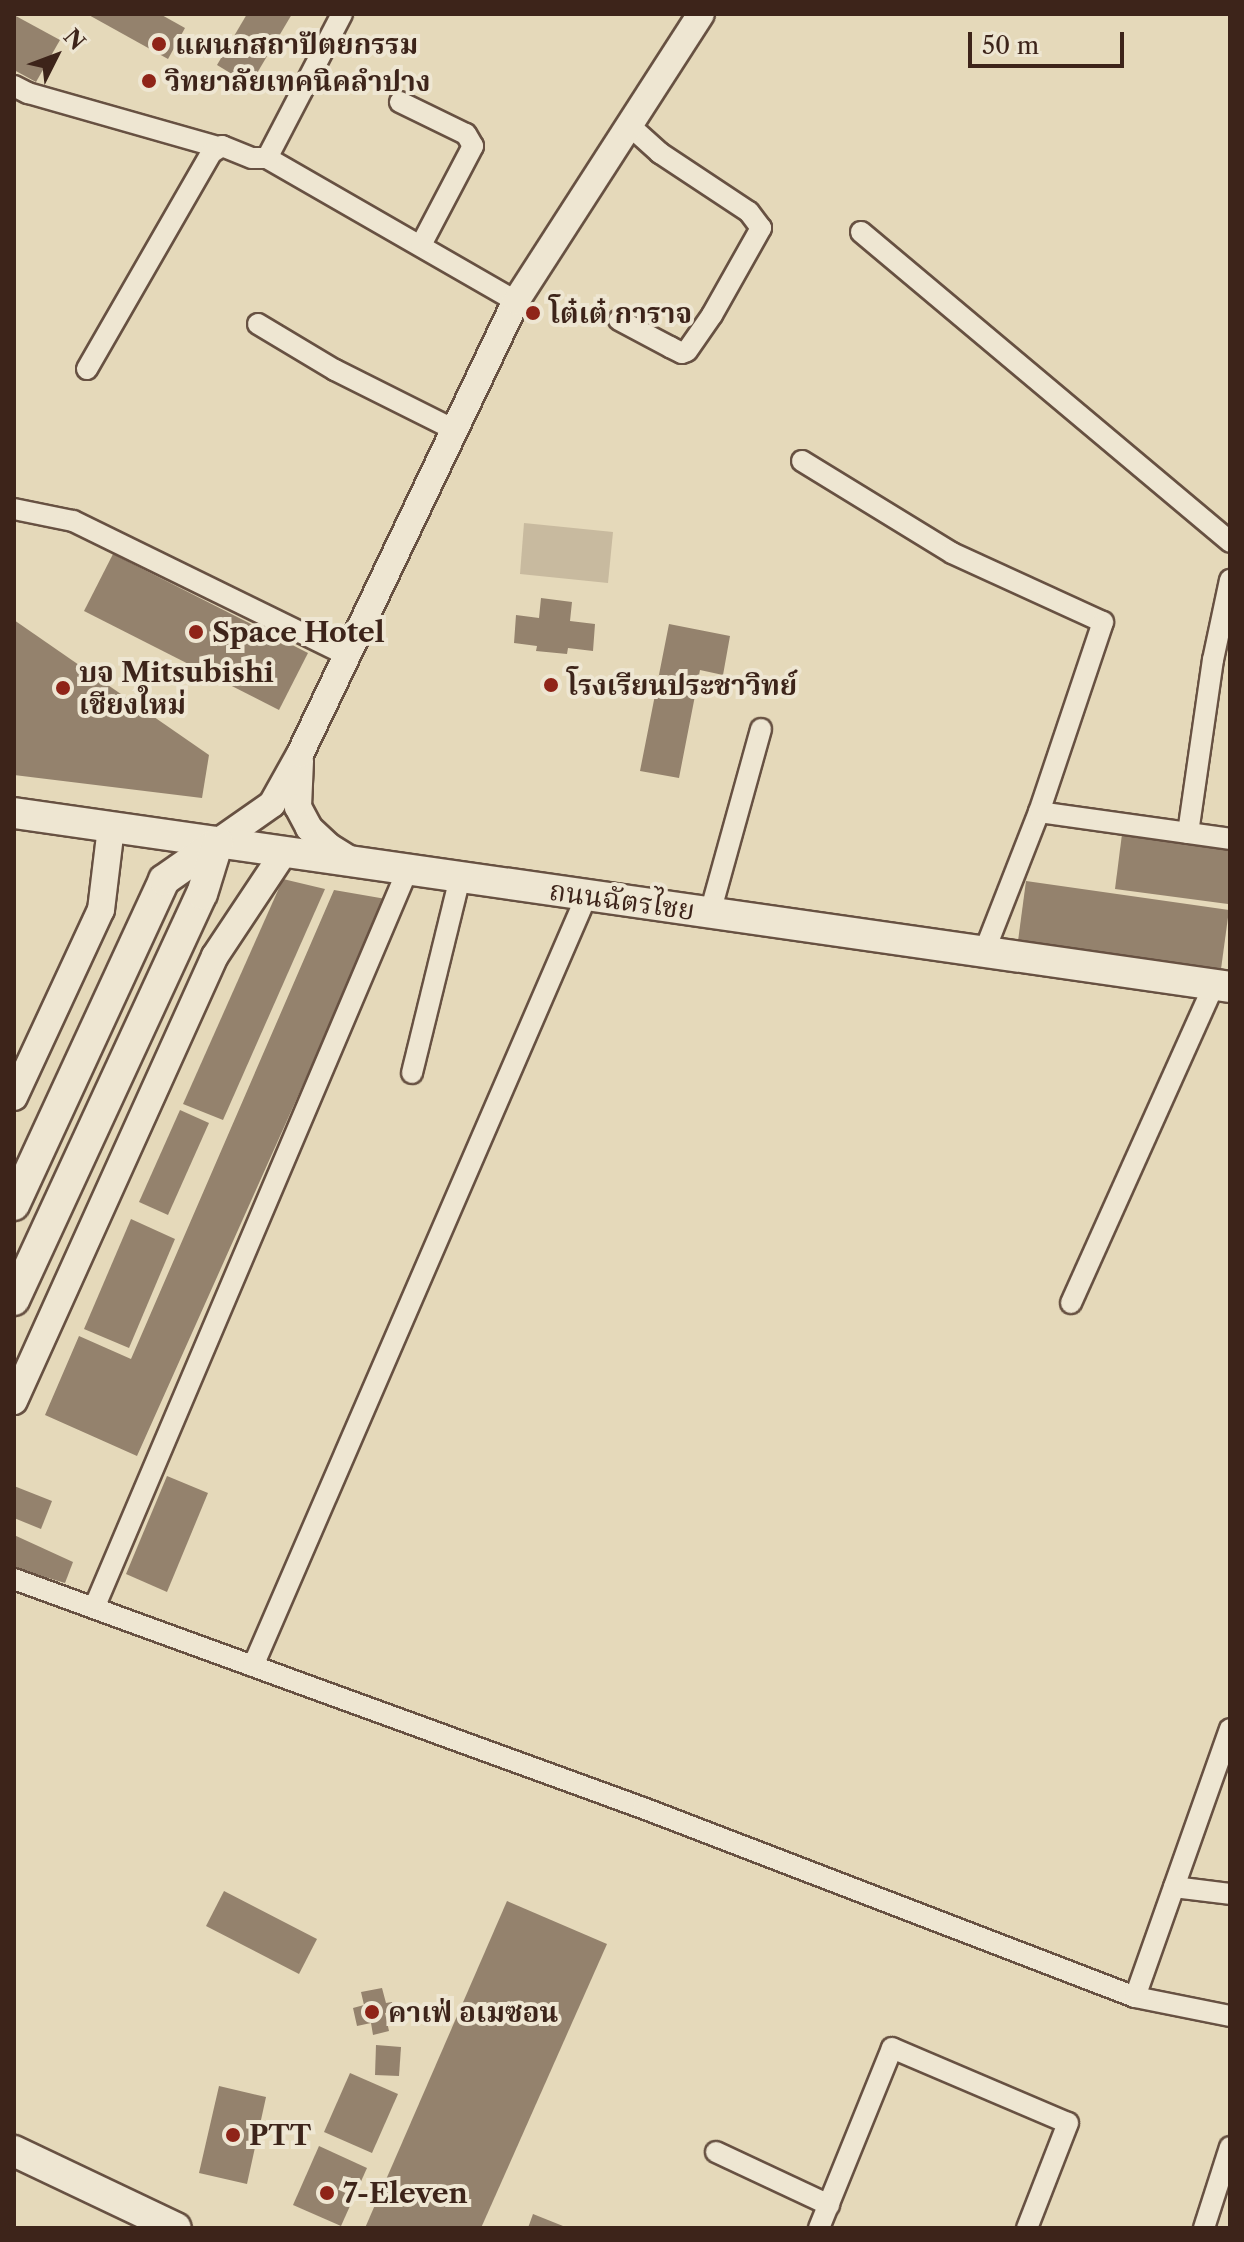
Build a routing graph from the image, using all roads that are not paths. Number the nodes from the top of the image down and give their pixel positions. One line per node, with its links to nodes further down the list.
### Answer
1 (342, 14): 7 (street)
2 (701, 14): 5 (street)
3 (14, 86): 6 (street)
4 (400, 102): 9 (street)
5 (630, 126): 10 (street); 11 (street)
6 (217, 147): 7 (street); 13 (street)
7 (267, 158): 9 (street)
8 (861, 232): 17 (street)
9 (421, 245): 10 (street)
10 (516, 301): 14 (street)
11 (619, 320)
12 (258, 324): 14 (street)
13 (87, 369)
14 (453, 429): 19 (street)
15 (802, 461): 22 (street)
16 (14, 509): 19 (street)
17 (1230, 542)
18 (1230, 580): 25 (street)
19 (347, 655): 21 (street)
20 (761, 729): 33 (street)
21 (300, 754): 27 (street); 29 (street)
22 (1039, 812): 25 (street); 34 (street)
23 (14, 813): 24 (main road, ถนนฉัตรไชย)
24 (111, 827): 27 (main road, ถนนฉัตรไชย); 37 (street)
25 (1188, 833): 26 (street)
26 (1230, 839)
27 (218, 842): 28 (main road, ถนนฉัตรไชย); 38 (main road); 39 (main road)
28 (284, 852): 29 (main road, ถนนฉัตรไชย); 41 (street)
29 (352, 861): 30 (main road, ถนนฉัตรไชย)
30 (408, 869): 31 (main road, ถนนฉัตรไชย); 43 (street)
31 (460, 877): 32 (main road, ถนนฉัตรไชย); 36 (street)
32 (587, 895): 33 (main road, ถนนฉัตรไชย); 44 (street)
33 (710, 913): 34 (main road, ถนนฉัตรไชย)
34 (984, 952): 35 (main road, ถนนฉัตรไชย)
35 (1222, 986): 40 (street)
36 (412, 1073)
37 (14, 1097)
38 (14, 1205)
39 (14, 1300)
40 (1071, 1303)
41 (14, 1401)
42 (14, 1579): 43 (street)
43 (94, 1608): 44 (street)
44 (253, 1666): 48 (street)
45 (1230, 1729): 46 (street)
46 (1174, 1887): 47 (street); 48 (street)
47 (1230, 1894)
48 (1135, 1997): 49 (street)
49 (1230, 2016)
50 (1230, 2147): 57 (street)
51 (14, 2151): 54 (main road)
52 (716, 2152): 53 (street)
53 (829, 2205): 55 (street); 56 (street)
54 (176, 2228)
55 (819, 2228)
56 (1027, 2228)
57 (1204, 2228)

